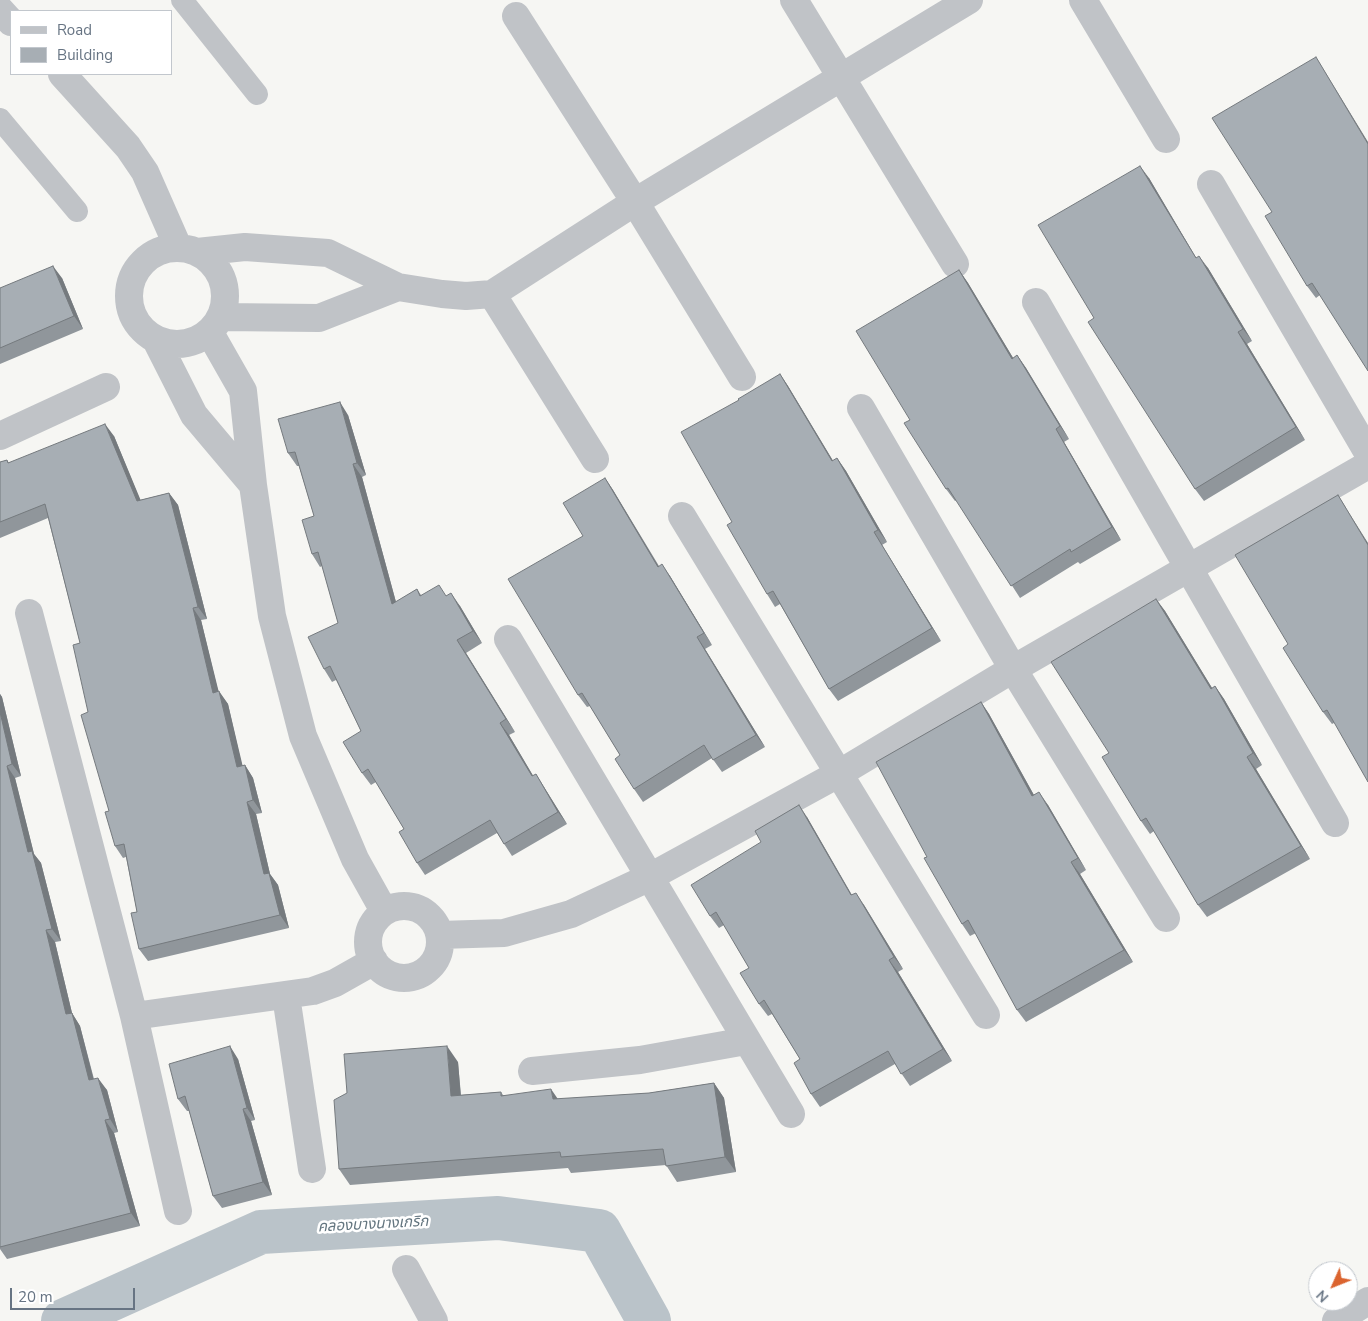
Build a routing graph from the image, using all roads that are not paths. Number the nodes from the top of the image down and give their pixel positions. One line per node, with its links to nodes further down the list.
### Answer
1 (182, 0): 10 (lane)
2 (794, 0): 9 (street)
3 (969, 0): 9 (street)
4 (1083, 0): 12 (street)
5 (0, 10): 7 (street)
6 (516, 16): 14 (street)
7 (10, 21)
8 (63, 75): 16 (street)
9 (842, 77): 14 (street); 17 (street)
10 (257, 94)
11 (0, 119): 15 (lane)
12 (1166, 139)
13 (1210, 184): 27 (street)
14 (635, 202): 19 (street); 23 (street)
15 (77, 212)
16 (188, 250): 18 (street); 21 (street); 22 (street)
17 (955, 264)
18 (398, 287): 19 (street); 21 (street)
19 (492, 294): 28 (street)
20 (1036, 302): 32 (street)
21 (215, 325): 22 (street); 30 (street)
22 (156, 340): 30 (street)
23 (742, 377)
24 (106, 388): 26 (street)
25 (861, 408): 35 (street)
26 (0, 436)
27 (1368, 453)
28 (595, 459)
29 (1368, 465): 32 (street)
30 (253, 485): 39 (street)
31 (682, 516): 36 (street)
32 (1190, 568): 35 (street); 37 (street)
33 (29, 613): 45 (street)
34 (508, 639): 38 (street)
35 (1013, 669): 36 (street); 40 (street)
36 (840, 772): 38 (street); 44 (street)
37 (1334, 823)
38 (648, 878): 41 (street); 46 (street)
39 (384, 911): 41 (street); 42 (street)
40 (1166, 918)
41 (440, 935): 42 (street)
42 (374, 961): 43 (street)
43 (286, 996): 45 (street); 49 (street)
44 (986, 1015)
45 (134, 1016): 50 (street)
46 (746, 1041): 47 (street); 48 (street)
47 (532, 1071)
48 (791, 1114)
49 (312, 1169)
50 (178, 1211)
51 (406, 1268): 53 (street)
52 (1368, 1301): 54 (street)
53 (434, 1321)
54 (1336, 1321)

